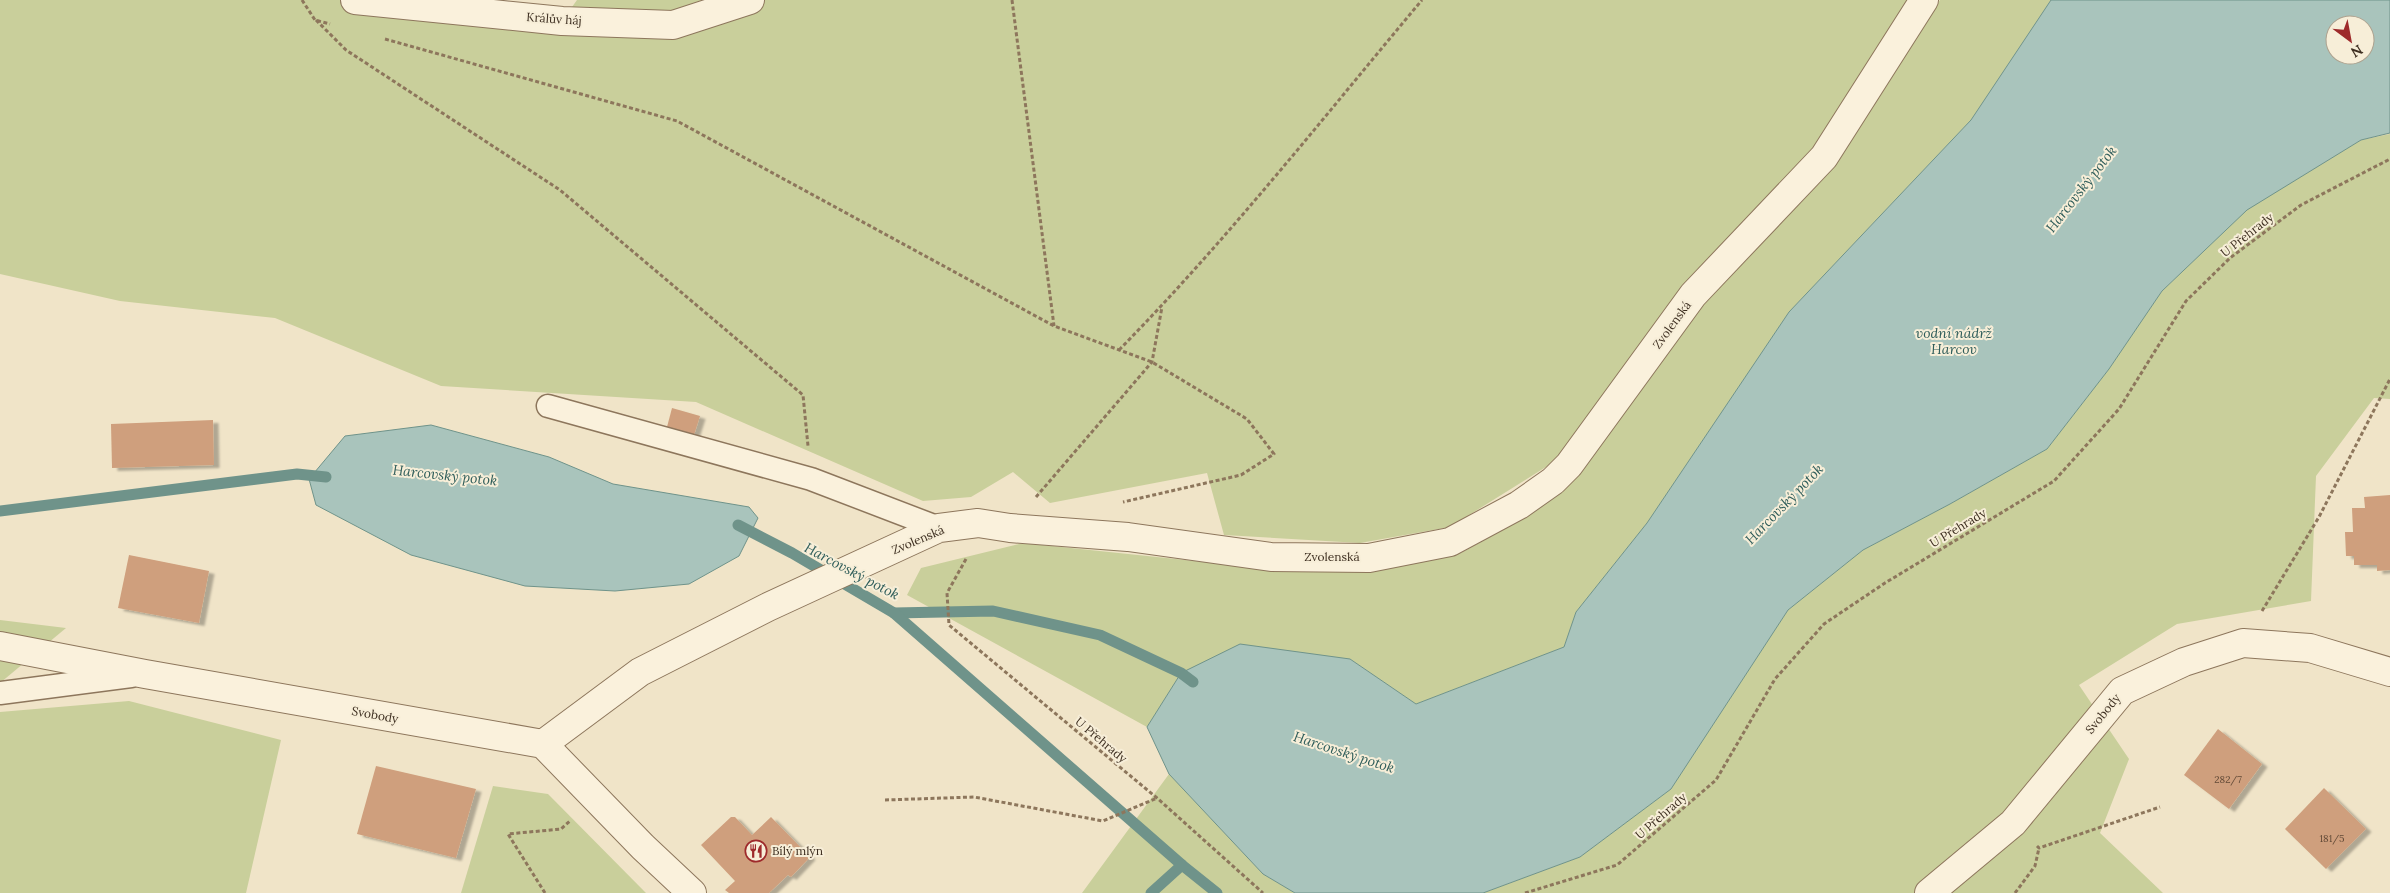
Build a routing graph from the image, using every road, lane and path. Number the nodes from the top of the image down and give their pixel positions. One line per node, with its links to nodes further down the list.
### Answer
1 (302, 0): 7 (path)
2 (355, 0): 3 (street, Králův háj)
3 (750, 0)
4 (1012, 0): 12 (path)
5 (1422, 0): 11 (path)
6 (1924, 0): 20 (street, Zvolenská)
7 (315, 20): 8 (path); 17 (path)
8 (334, 25)
9 (380, 37): 12 (path)
10 (2390, 159): 37 (path, U Přehrady)
11 (1162, 306): 13 (path); 14 (path)
12 (1054, 326): 13 (path)
13 (1119, 350): 14 (path)
14 (1152, 362): 18 (path); 20 (path)
15 (2390, 379): 22 (path)
16 (548, 406): 17 (lane)
17 (811, 479): 19 (lane)
18 (1116, 504)
19 (938, 528): 20 (street, Zvolenská); 27 (street, Zvolenská)
20 (1010, 528)
21 (947, 593): 29 (path, U Přehrady)
22 (2242, 643): 24 (street, Svobody); 32 (street, Svobody)
23 (0, 646): 25 (street, Svobody)
24 (2389, 670)
25 (145, 674): 26 (lane); 27 (street, Svobody)
26 (0, 693)
27 (543, 744): 28 (street)
28 (595, 798): 34 (path); 35 (street)
29 (1157, 798): 30 (path); 36 (path, U Přehrady)
30 (885, 800)
31 (2160, 807): 33 (path)
32 (2013, 823): 33 (path); 38 (street, Svobody)
33 (2039, 848): 39 (path)
34 (545, 893)
35 (692, 893)
36 (1262, 893)
37 (1525, 893)
38 (1929, 893)
39 (2015, 893)

